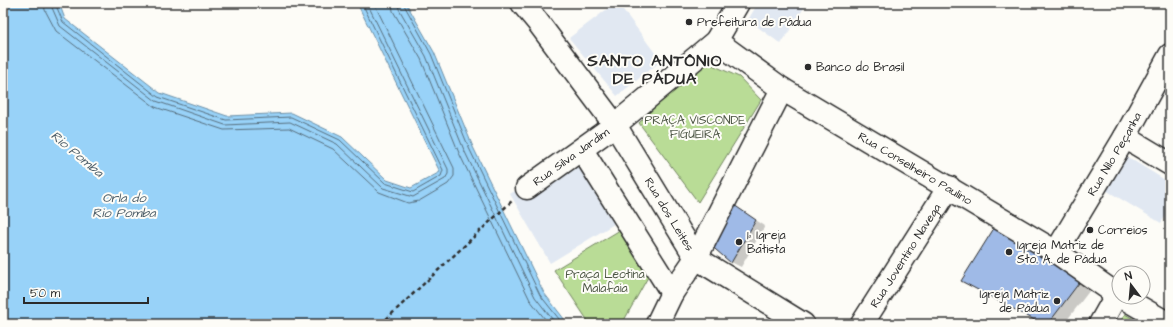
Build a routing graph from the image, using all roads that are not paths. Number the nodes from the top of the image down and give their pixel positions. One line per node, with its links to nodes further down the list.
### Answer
1 (522, 3): 6 (main road, Rua dos Leites)
2 (738, 3): 3 (main road)
3 (716, 41): 5 (main road, Rua Conselheiro Paulino); 6 (main road)
4 (1170, 55): 7 (main road, Rua Nilo Peçanha)
5 (782, 89): 10 (main road, Rua Conselheiro Paulino); 13 (main road)
6 (615, 125): 8 (main road, Rua Silva Jardim); 13 (main road, Rua dos Leites)
7 (1124, 137): 9 (main road); 12 (main road, Rua Nilo Peçanha)
8 (582, 150): 11 (main road, Rua Silva Jardim); 15 (main road)
9 (1170, 164)
10 (949, 187): 12 (main road, Rua Conselheiro Paulino); 20 (main road, Rua Joventino Navega)
11 (527, 188)
12 (1056, 252): 14 (main road, Rua Conselheiro Paulino)
13 (696, 258): 15 (main road); 19 (main road, Rua dos Leites)
14 (1111, 290)
15 (672, 293): 18 (main road)
16 (1113, 305): 21 (main road)
17 (1135, 305): 22 (main road, Rua Conselheiro Paulino)
18 (657, 324)
19 (803, 324)
20 (862, 324)
21 (1100, 324)
22 (1169, 324)

